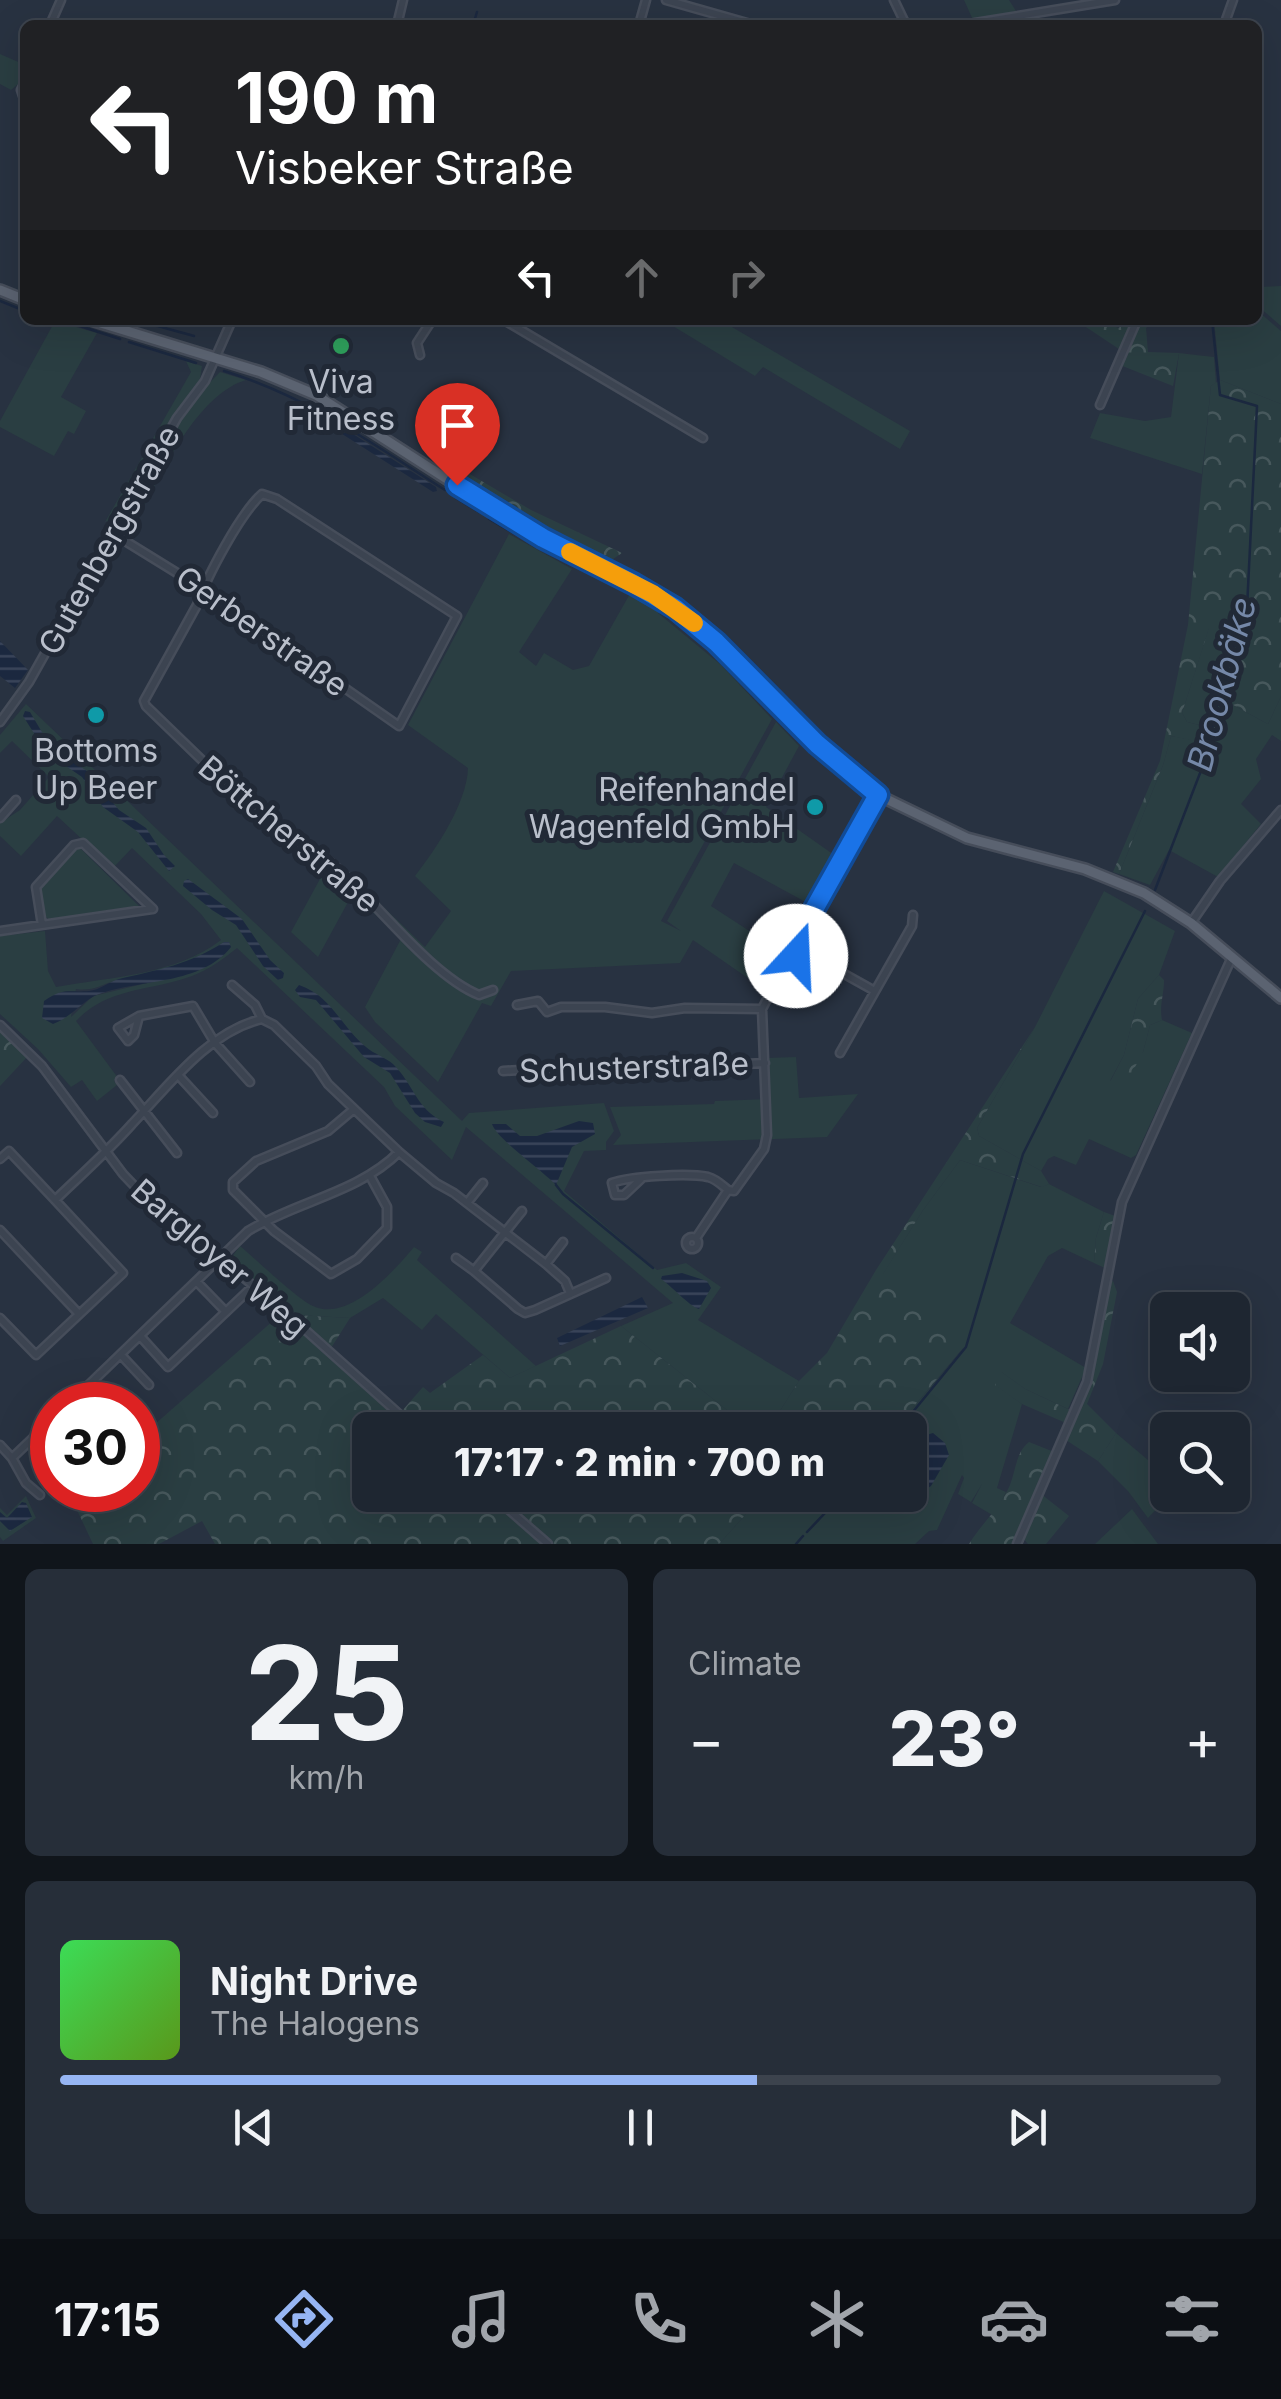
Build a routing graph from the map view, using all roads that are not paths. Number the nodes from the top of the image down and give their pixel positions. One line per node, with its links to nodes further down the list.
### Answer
1 (666, 0): 3 (street)
2 (1115, 0): 4 (street)
3 (736, 20)
4 (994, 20)
5 (108, 325): 11 (main road)
6 (230, 325): 11 (street, Gutenbergstraße)
7 (429, 325): 10 (street)
8 (512, 325): 13 (street)
9 (1135, 325): 12 (street)
10 (420, 355)
11 (214, 357): 16 (street, Gutenbergstraße); 17 (main road)
12 (1100, 405)
13 (702, 438)
14 (122, 540): 15 (street, Gerberstraße)
15 (202, 589): 15 (street, Gerberstraße); 30 (street, Böttcherstraße)
16 (0, 722)
17 (878, 795): 22 (main road); 25 (street)
18 (16, 800): 20 (street)
19 (1281, 810): 22 (street)
20 (0, 818)
21 (913, 915): 31 (street)
22 (1190, 922): 28 (main road)
23 (42, 925): 23 (street); 24 (street)
24 (0, 930)
25 (799, 936): 26 (street); 27 (street)
26 (804, 951): 27 (street); 31 (street)
27 (789, 956): 34 (street)
28 (1232, 956): 32 (main road); 86 (street)
29 (232, 985): 36 (street)
30 (493, 990)
31 (873, 990): 39 (street)
32 (1281, 998)
33 (516, 1004): 34 (street)
34 (762, 1009): 40 (street)
35 (139, 1016): 38 (street)
36 (262, 1019): 38 (street); 45 (street)
37 (0, 1026): 48 (street, Bargloyer Weg)
38 (216, 1043): 42 (street); 44 (street)
39 (840, 1053)
40 (765, 1064): 41 (street, Schusterstraße); 55 (street)
41 (503, 1072)
42 (178, 1075): 46 (street); 47 (street)
43 (120, 1080): 46 (street)
44 (250, 1082)
45 (354, 1109): 49 (street); 59 (street)
46 (144, 1110): 48 (street); 50 (street)
47 (213, 1113)
48 (105, 1150): 56 (street); 65 (street, Bargloyer Weg)
49 (399, 1152): 52 (street); 57 (street)
50 (177, 1153)
51 (0, 1160): 56 (street)
52 (370, 1176): 59 (street); 59 (street)
53 (641, 1178): 55 (street)
54 (484, 1183): 57 (street)
55 (728, 1190): 62 (street)
56 (56, 1200): 73 (street)
57 (468, 1203): 61 (street)
58 (522, 1211): 61 (street)
59 (264, 1221): 65 (street)
60 (0, 1230): 73 (street)
61 (505, 1231): 66 (street); 67 (street)
62 (696, 1238)
63 (562, 1242): 66 (street)
64 (456, 1258): 67 (street)
65 (221, 1259): 69 (street); 79 (street, Bargloyer Weg)
66 (546, 1264): 71 (street)
67 (474, 1270): 71 (street)
68 (606, 1278): 71 (street)
69 (196, 1282): 72 (street); 75 (street)
70 (248, 1291): 72 (street)
71 (570, 1294)
72 (226, 1312): 75 (street)
73 (79, 1314): 74 (street)
74 (0, 1318)
75 (140, 1336): 76 (street)
76 (120, 1355): 77 (street); 78 (street)
77 (92, 1382)
78 (146, 1382)
79 (397, 1412)
80 (30, 1441): 82 (street)
81 (0, 1444): 82 (street)
82 (12, 1458): 83 (street)
83 (30, 1486)
84 (511, 1512): 85 (street)
85 (548, 1544)
86 (1018, 1544)

